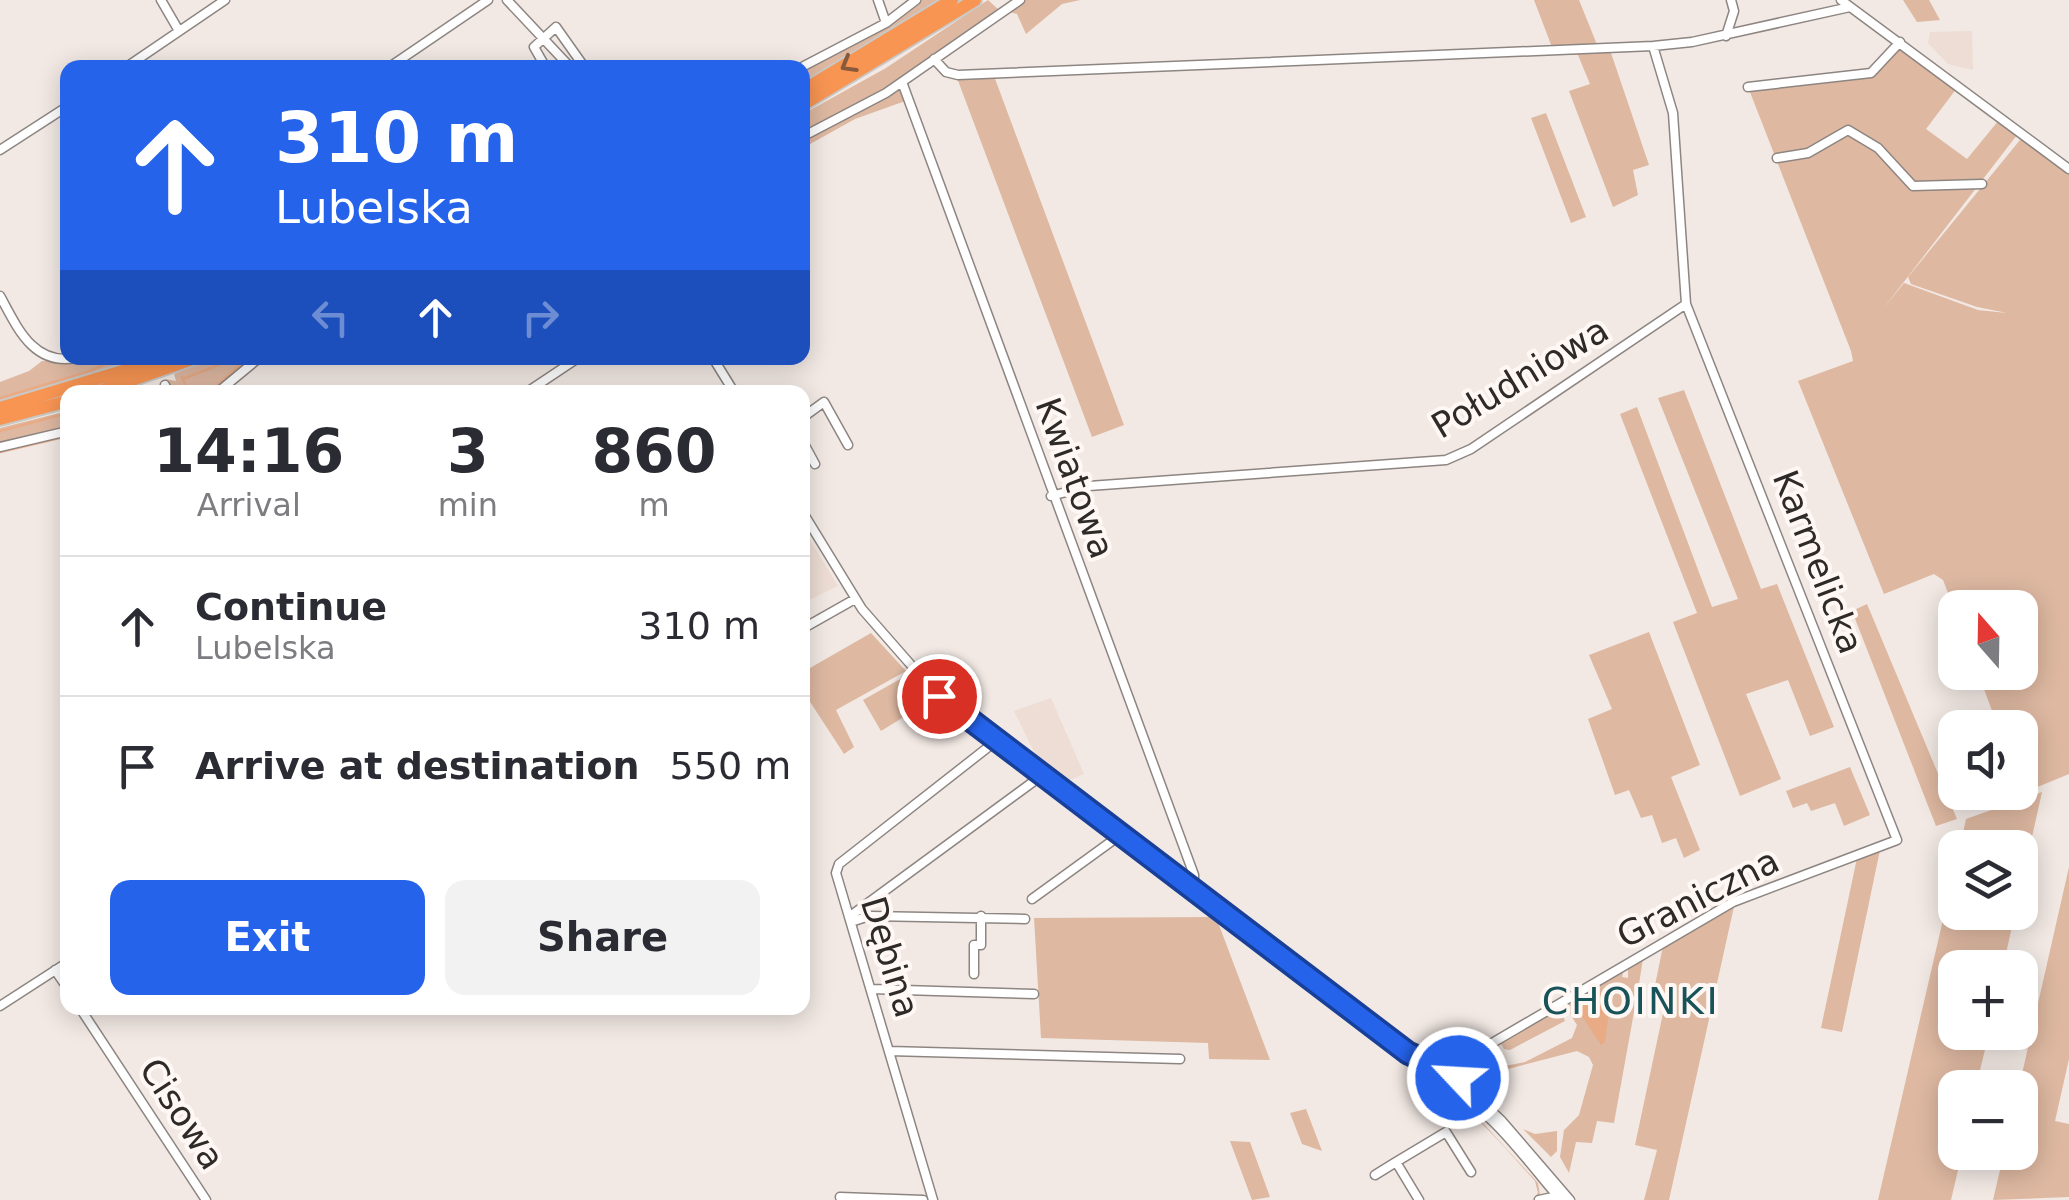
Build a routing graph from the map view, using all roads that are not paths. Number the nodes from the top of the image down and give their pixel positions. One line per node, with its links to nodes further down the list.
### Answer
1 (161, 0): 14 (street)
2 (225, 0): 14 (street)
3 (488, 0): 21 (street)
4 (507, 0): 15 (street)
5 (878, 0): 13 (street)
6 (916, 0): 13 (street)
7 (952, 0): 27 (highway, one-way to 27)
8 (975, 0): 29 (highway)
9 (1020, 0): 19 (street)
10 (1731, 0): 16 (street)
11 (1841, 0): 12 (street)
12 (1850, 6): 16 (street); 17 (street)
13 (886, 22): 25 (street)
14 (178, 31): 20 (street)
15 (542, 36): 22 (street); 23 (street); 24 (street)
16 (1726, 36): 18 (street)
17 (1900, 42): 28 (street); 34 (street)
18 (1653, 46): 19 (street); 37 (street)
19 (934, 59): 26 (street)
20 (136, 60)
21 (400, 60)
22 (540, 60)
23 (564, 60)
24 (580, 60)
25 (810, 63)
26 (902, 82): 31 (street); 57 (street, Kwiatowa)
27 (810, 85)
28 (1748, 86)
29 (810, 100)
30 (60, 111): 32 (street)
31 (810, 132)
32 (0, 150)
33 (1777, 158): 35 (street)
34 (2069, 169)
35 (1982, 184)
36 (0, 296): 38 (street)
37 (1686, 304): 57 (street, Południowa); 65 (street, Karmelicka)
38 (60, 356)
39 (143, 365): 43 (highway)
40 (175, 365): 44 (highway)
41 (251, 365): 45 (street)
42 (568, 365): 46 (street)
43 (76, 385)
44 (117, 385)
45 (226, 385)
46 (538, 385)
47 (60, 390): 49 (highway)
48 (60, 403): 51 (highway)
49 (0, 408)
50 (810, 412): 53 (street)
51 (0, 419)
52 (60, 433): 54 (street)
53 (848, 445)
54 (0, 448)
55 (810, 454): 56 (street)
56 (816, 464)
57 (1051, 496): 67 (street, Kwiatowa)
58 (810, 524): 59 (street)
59 (814, 531): 60 (street); 61 (street)
60 (810, 533)
61 (854, 598): 62 (street); 63 (street)
62 (810, 624)
63 (996, 742): 64 (street); 71 (street, Dębina)
64 (1041, 776): 67 (street); 71 (street)
65 (1896, 840): 83 (street, Graniczna)
66 (1112, 841): 68 (street)
67 (1194, 892): 82 (street)
68 (1032, 899)
69 (982, 916): 70 (street); 71 (street); 74 (street)
70 (1025, 919)
71 (850, 920): 76 (street, Dębina)
72 (60, 967): 73 (street)
73 (56, 970): 75 (street); 78 (street)
74 (974, 974)
75 (60, 976)
76 (871, 989): 77 (street); 80 (street, Dębina)
77 (1034, 994)
78 (0, 1006)
79 (85, 1015): 92 (street, Cisowa)
80 (889, 1051): 81 (street); 94 (street, Dębina)
81 (1180, 1059)
82 (1437, 1075): 83 (street); 83 (street); 84 (street)
83 (1454, 1076): 88 (street); 96 (street)
84 (1423, 1090)
85 (1396, 1162): 86 (street); 87 (street); 95 (street)
86 (1472, 1172)
87 (1375, 1174)
88 (1547, 1184): 90 (street); 91 (street)
89 (840, 1197): 93 (street)
90 (1542, 1198): 91 (street)
91 (1559, 1198)
92 (206, 1200)
93 (923, 1200)
94 (932, 1200)
95 (1418, 1200)
96 (1570, 1200)

